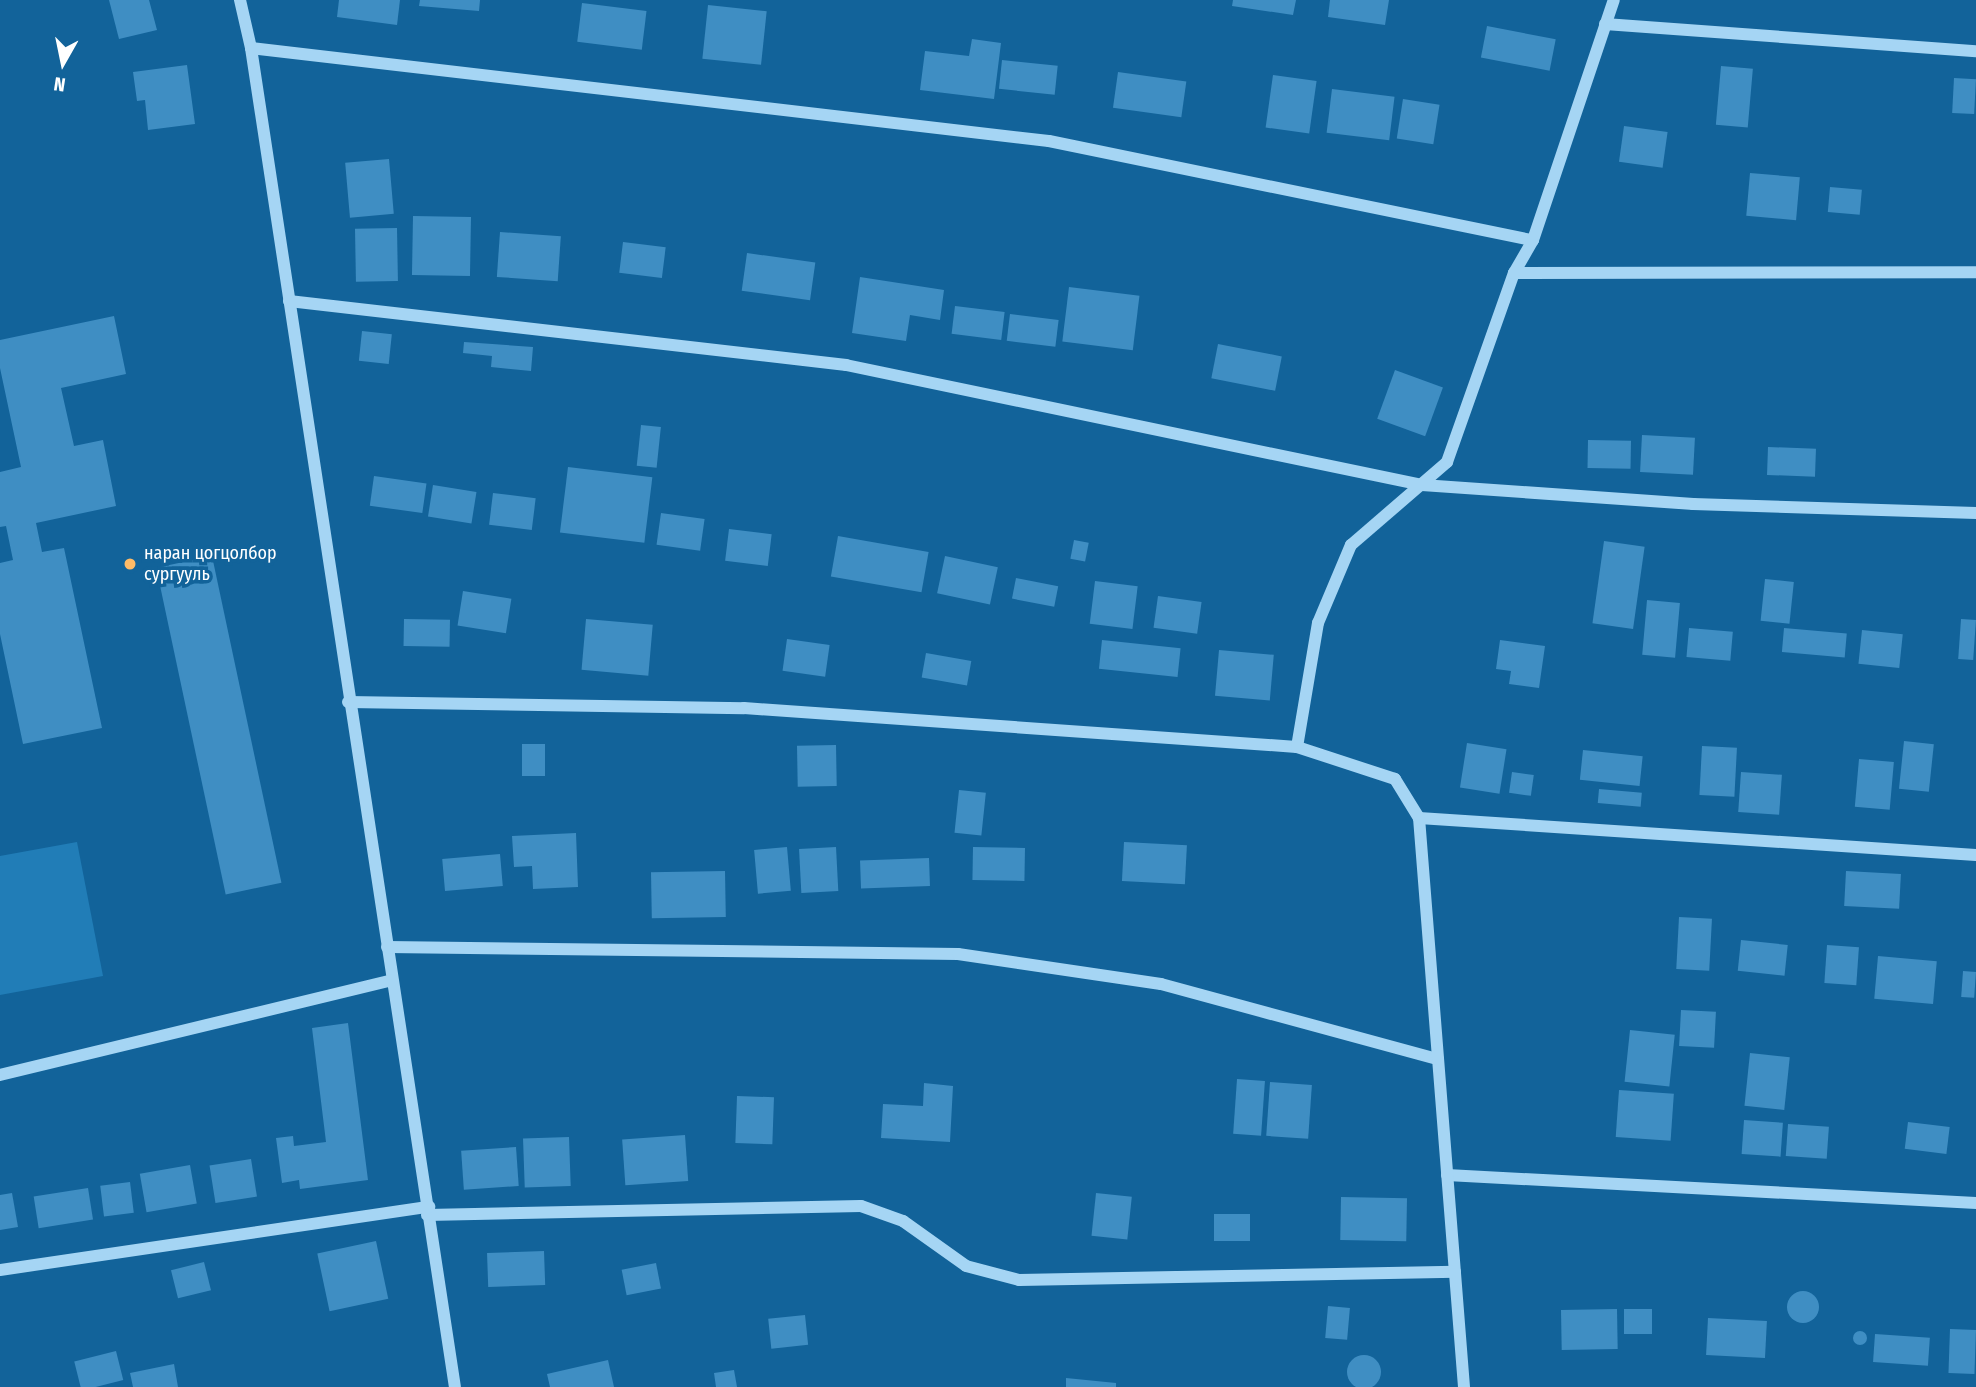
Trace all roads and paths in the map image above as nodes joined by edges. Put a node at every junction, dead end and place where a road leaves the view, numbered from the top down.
1 (240, 0) edge
2 (1614, 0) edge
3 (1605, 24) junction
4 (251, 48) junction
5 (1976, 51) edge
6 (1533, 240) junction
7 (1976, 272) edge
8 (1514, 273) junction
9 (289, 301) junction
10 (1422, 485) junction
11 (1976, 513) edge
12 (348, 702) junction
13 (1297, 747) junction
14 (1419, 818) junction
15 (1976, 855) edge
16 (387, 947) junction
17 (392, 980) junction
18 (1438, 1059) junction
19 (0, 1075) edge
20 (1447, 1175) junction
21 (1976, 1203) edge
22 (428, 1211) junction
23 (0, 1270) edge
24 (1455, 1272) junction
25 (455, 1387) edge
26 (1464, 1387) edge

1 - 4 street
2 - 3 street
3 - 5 street
3 - 6 street
4 - 6 street
4 - 9 street
6 - 8 street
7 - 8 street
8 - 10 street
9 - 10 street
9 - 12 street
10 - 11 street
10 - 13 street
12 - 13 street
12 - 16 street
13 - 14 street
14 - 15 street
14 - 18 street
16 - 17 street
16 - 18 street
17 - 19 street
17 - 22 street
18 - 20 street
20 - 21 street
20 - 24 street
22 - 23 street
22 - 24 street
22 - 25 street
24 - 26 street

